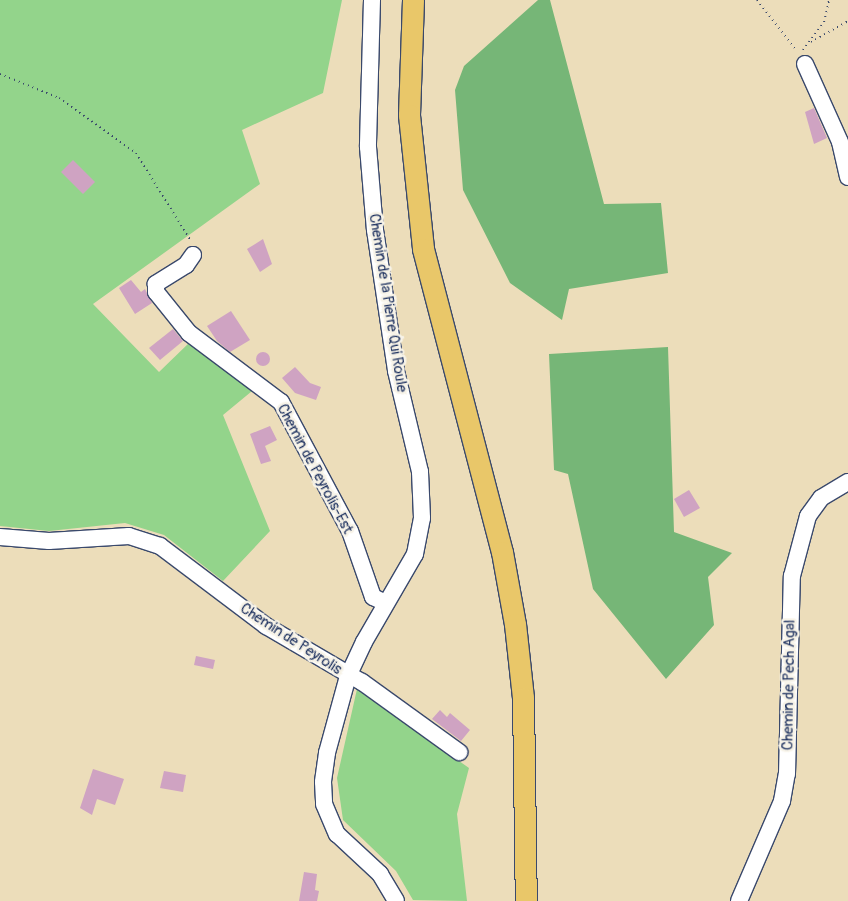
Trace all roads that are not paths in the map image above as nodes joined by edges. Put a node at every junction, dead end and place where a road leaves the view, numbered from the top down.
1 (372, 0) edge
2 (412, 0) edge
3 (802, 59) road end
4 (848, 177) edge
5 (193, 256) road end
6 (848, 482) edge
7 (0, 537) edge
8 (386, 603) junction
9 (348, 676) junction
10 (459, 752) dead end
11 (396, 901) edge
12 (526, 901) edge
13 (739, 901) edge

1 - 8 street, Chemin de la Pierre Qui Roule
2 - 12 main road
3 - 4 street
5 - 8 street, Chemin de Peyrolis-Est
6 - 13 street, Chemin de Pech Agal
7 - 9 street, Chemin de Peyrolis
8 - 9 street, Chemin de la Pierre Qui Roule
9 - 10 street
9 - 11 street, Chemin de Peyrolis

